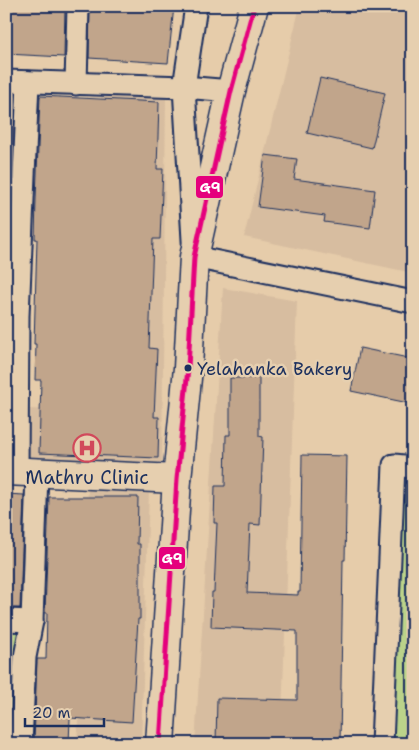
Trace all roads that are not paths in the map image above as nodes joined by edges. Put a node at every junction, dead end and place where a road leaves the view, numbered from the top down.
1 (78, 6) edge
2 (196, 6) edge
3 (254, 6) edge
4 (6, 81) edge
5 (28, 82) junction
6 (76, 84) junction
7 (184, 87) junction
8 (231, 91) junction
9 (194, 257) junction
10 (413, 302) edge
11 (12, 316) edge
12 (413, 468) edge
13 (20, 472) edge
14 (178, 479) junction
15 (6, 620) edge
16 (32, 621) junction
17 (21, 744) edge
18 (160, 744) edge
19 (382, 744) edge

1 - 6 street
2 - 7 street
3 - 8 main road
4 - 5 street
5 - 6 street
5 - 11 street
6 - 7 street
7 - 8 street
7 - 9 street
8 - 9 main road
9 - 10 street
9 - 14 main road
11 - 13 street
12 - 19 street
13 - 14 main road
13 - 16 street
14 - 18 main road
15 - 16 street
16 - 17 street

